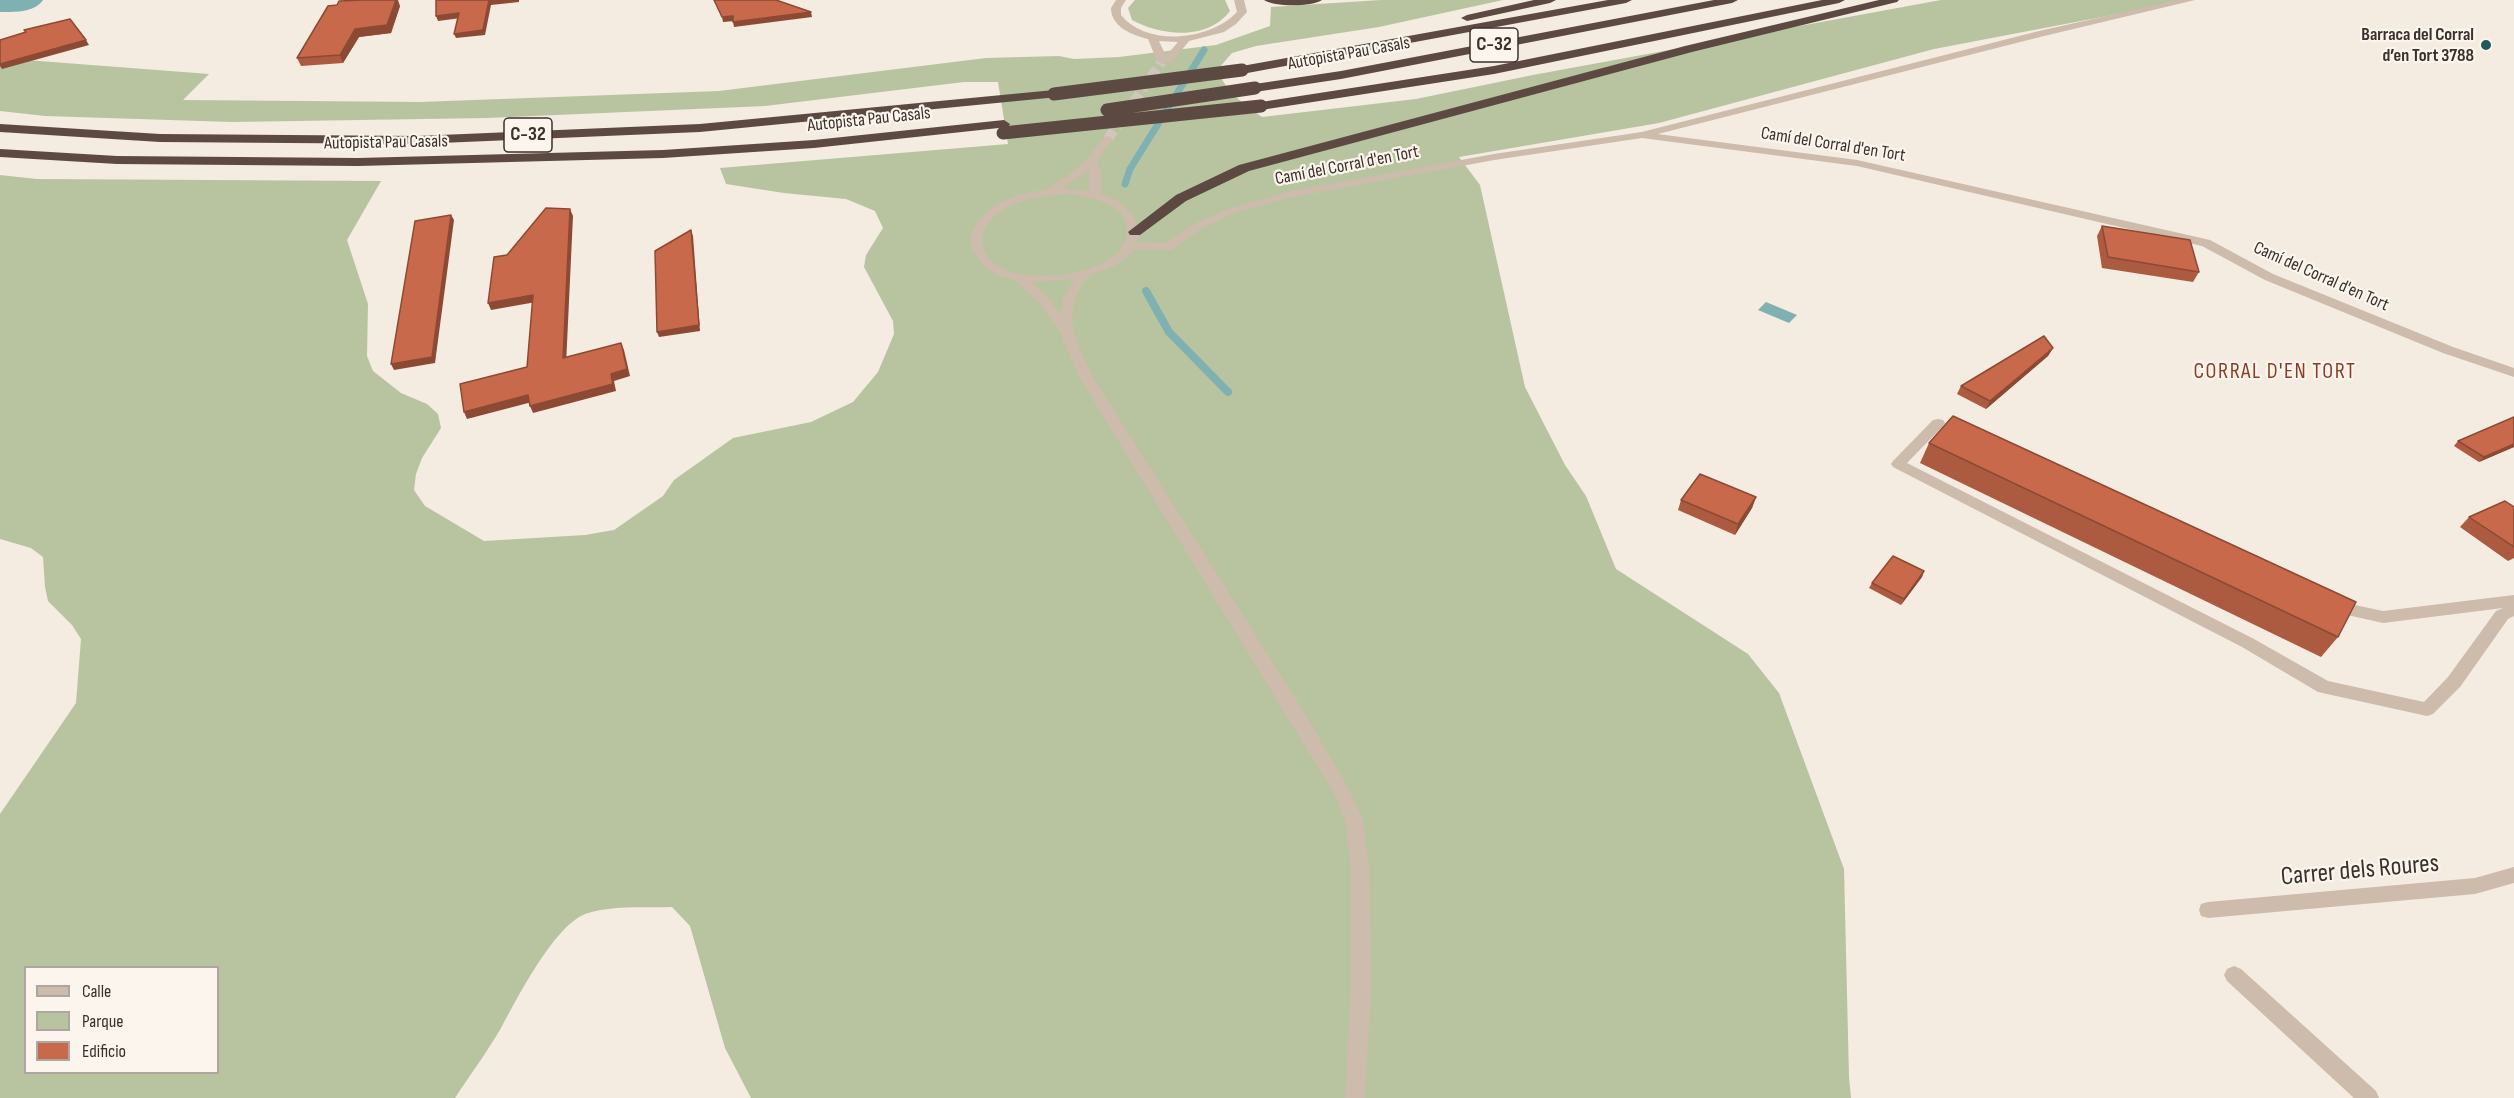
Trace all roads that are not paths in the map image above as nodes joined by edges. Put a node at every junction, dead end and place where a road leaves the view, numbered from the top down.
1 (1121, 0) edge
2 (1239, 0) edge
3 (1270, 0) edge
4 (1316, 0) edge
5 (1550, 0) edge
6 (1626, 0) edge
7 (1732, 0) edge
8 (1839, 0) edge
9 (1893, 0) edge
10 (2190, 0) edge
11 (1151, 35) junction
12 (1186, 38) junction
13 (1241, 66) junction
14 (0, 128) edge
15 (1003, 129) junction
16 (1642, 135) junction
17 (1108, 139) tunnel mouth
18 (0, 153) edge
19 (1091, 165) junction
20 (1046, 192) junction
21 (1095, 195) junction
22 (1135, 232) junction
23 (1131, 246) junction
24 (1084, 275) junction
25 (1019, 277) junction
26 (1065, 330) junction
27 (2514, 373) edge
28 (1938, 423) dead end
29 (2514, 601) edge
30 (2328, 606) edge
31 (2514, 610) edge
32 (2514, 875) edge
33 (2208, 909) dead end
34 (2235, 975) dead end
35 (1355, 1098) edge
36 (2369, 1098) edge

1 - 11 street
2 - 12 street
3 - 4 highway
5 - 13 highway
6 - 13 highway, Autopista Pau Casals / C-32
7 - 15 highway, Autopista Pau Casals / C-32, bridge
8 - 15 highway, bridge
9 - 22 highway
10 - 16 street
11 - 12 street
11 - 12 street
13 - 14 highway, Autopista Pau Casals / C-32, bridge
15 - 18 highway, Autopista Pau Casals / C-32
16 - 23 street, Camí del Corral d'en Tort
16 - 27 street, Camí del Corral d'en Tort
17 - 19 street
19 - 20 street
19 - 21 street
20 - 21 street
20 - 25 street
21 - 22 street
22 - 23 street
23 - 24 street
24 - 25 street
24 - 26 street
25 - 26 street
26 - 35 street
28 - 31 street
29 - 30 street
32 - 33 street, Carrer dels Roures
34 - 36 street

